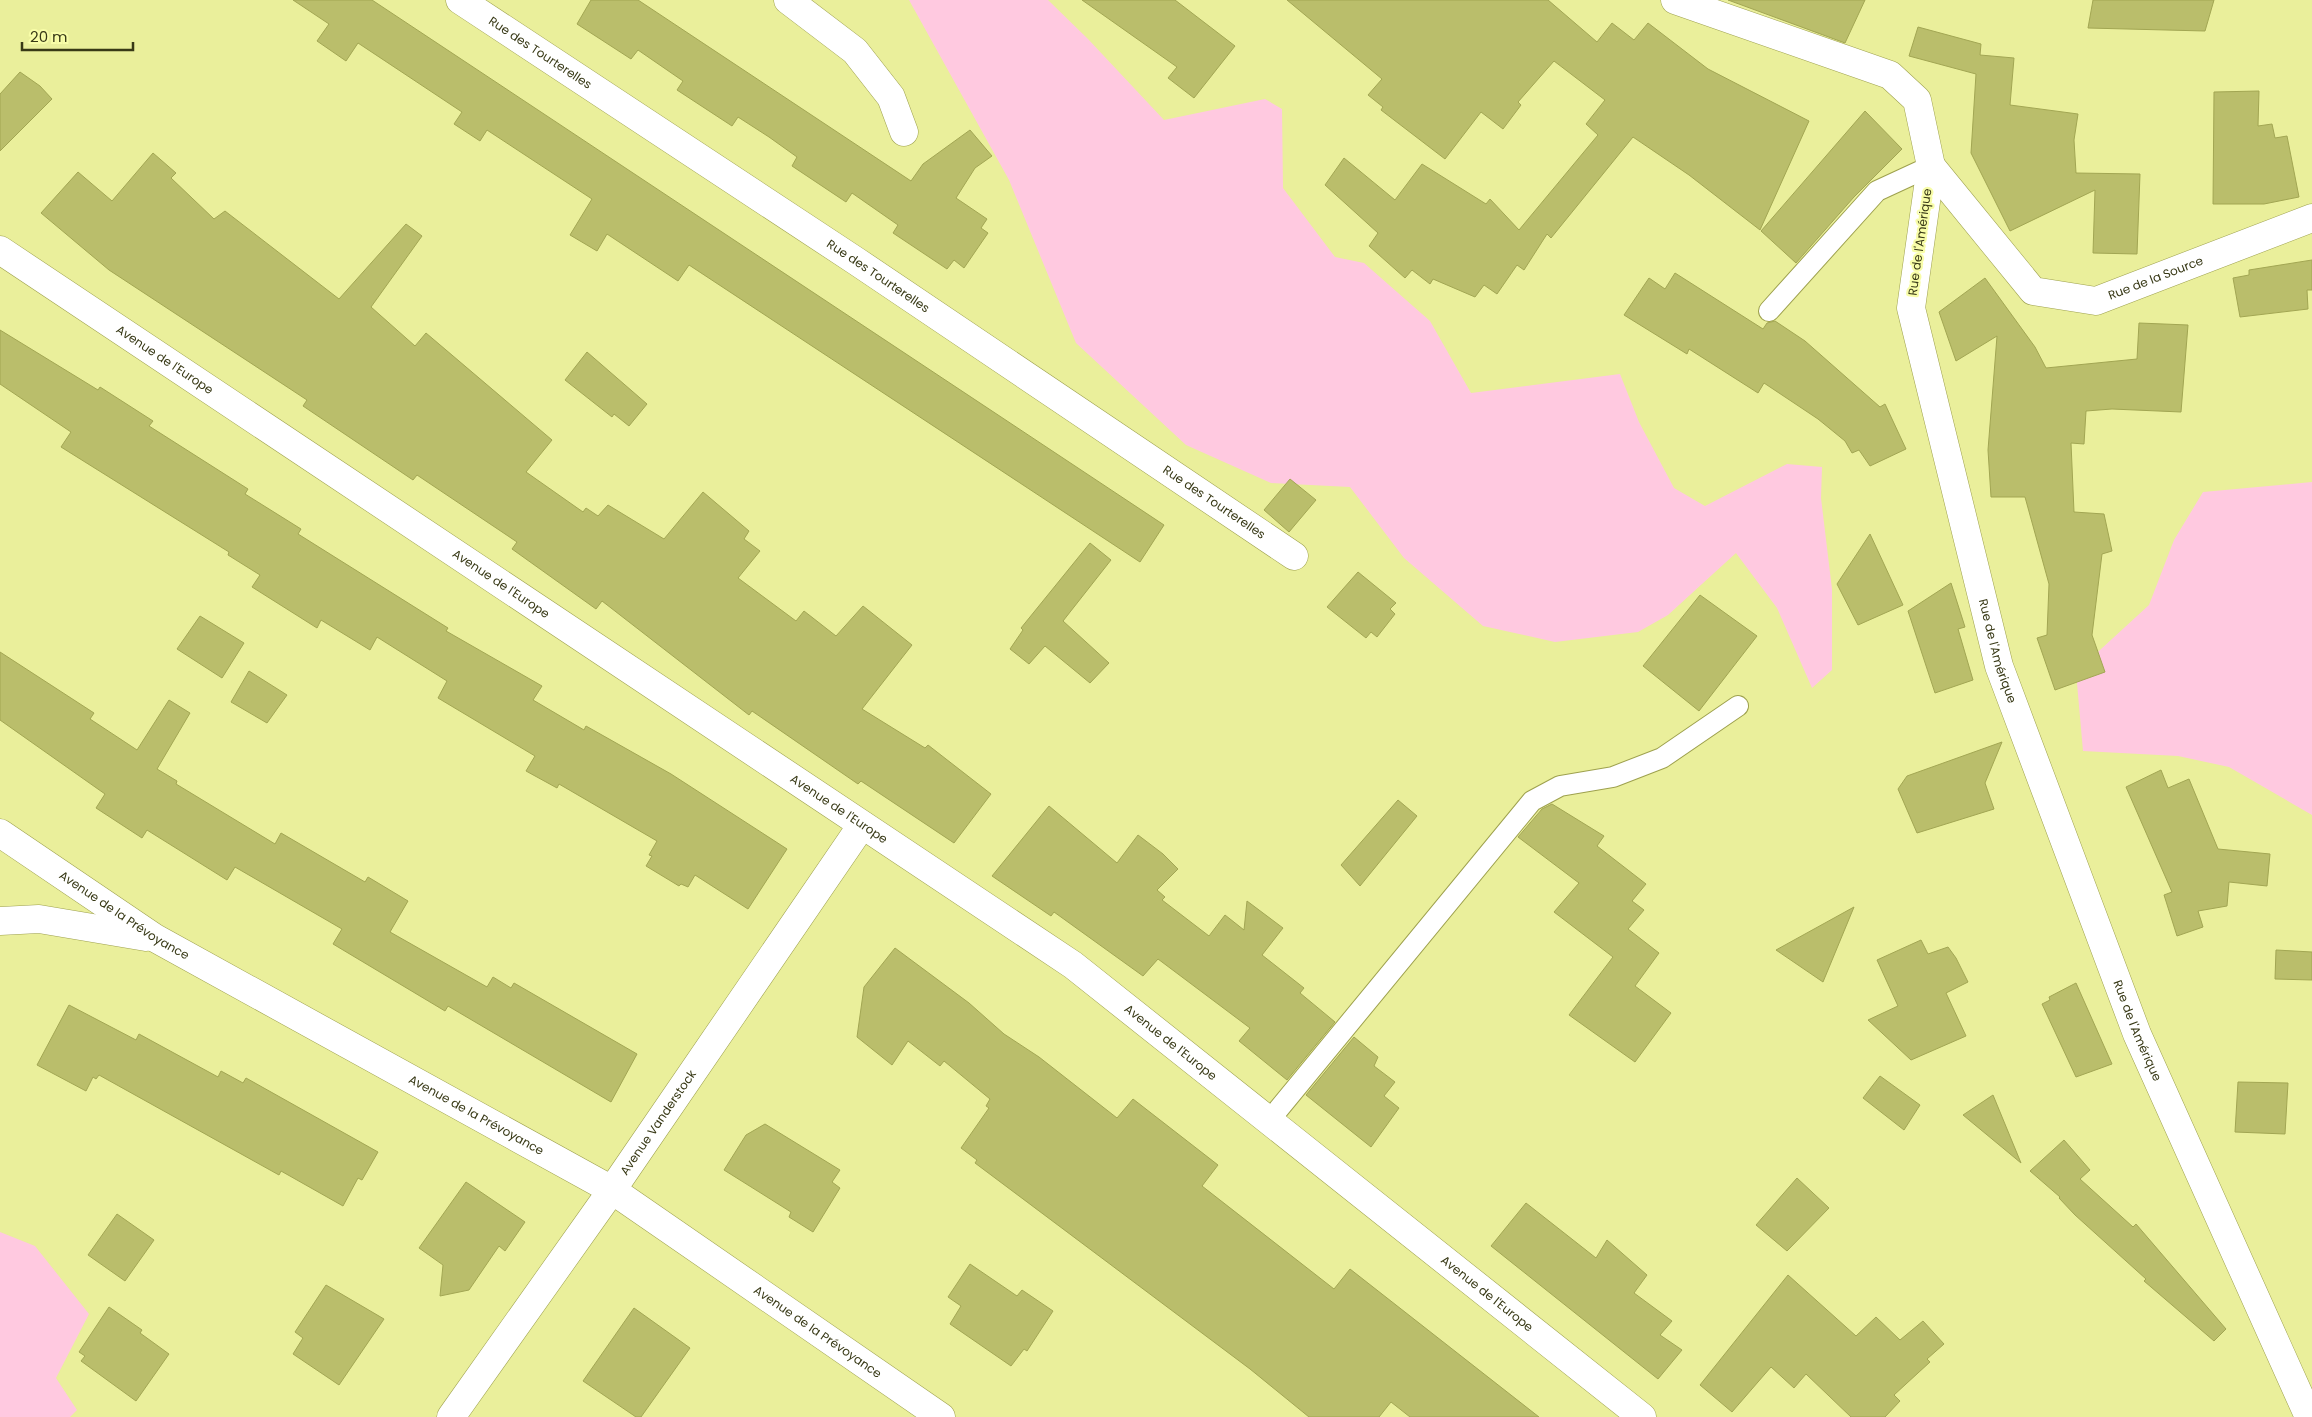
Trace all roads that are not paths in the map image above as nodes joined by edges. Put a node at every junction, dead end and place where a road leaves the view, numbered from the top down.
1 (460, 0) edge
2 (788, 0) edge
3 (1675, 0) edge
4 (904, 132) dead end
5 (1930, 166) junction
6 (2312, 218) edge
7 (0, 250) edge
8 (1769, 311) dead end
9 (1294, 556) dead end
10 (1738, 706) dead end
11 (862, 825) junction
12 (0, 833) edge
13 (0, 921) edge
14 (155, 938) junction
15 (1268, 1122) junction
16 (612, 1190) junction
17 (451, 1417) edge
18 (941, 1417) edge
19 (1642, 1417) edge
20 (2308, 1417) edge

1 - 9 street, Rue des Tourterelles
2 - 4 street
3 - 5 street, Rue de l'Amérique
5 - 6 street, Rue de la Source
5 - 8 lane
5 - 20 street, Rue de l'Amérique
7 - 11 street, Avenue de l'Europe
10 - 15 lane
11 - 15 street, Avenue de l'Europe
11 - 16 street, Avenue Vanderstock
12 - 14 street, Avenue de la Prévoyance
13 - 14 street
14 - 16 street, Avenue de la Prévoyance
15 - 19 street, Avenue de l'Europe
16 - 17 street, Avenue Vanderstock
16 - 18 street, Avenue de la Prévoyance

